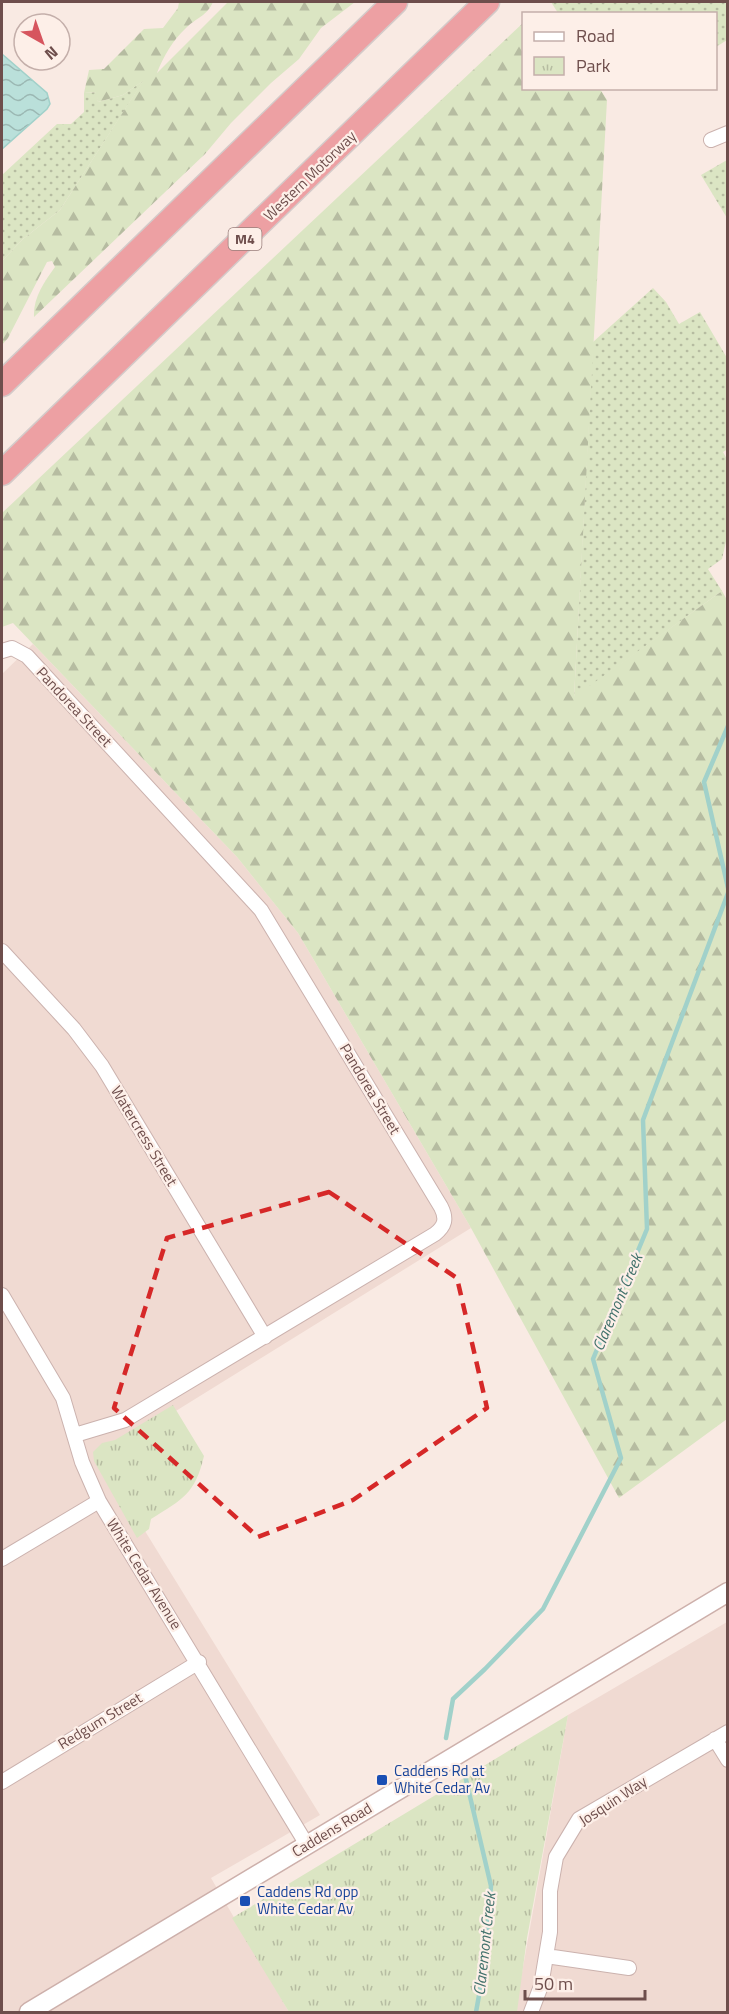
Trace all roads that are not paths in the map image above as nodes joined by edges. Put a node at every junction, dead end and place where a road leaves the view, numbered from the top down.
1 (395, 2) edge
2 (487, 2) edge
3 (728, 134) edge
4 (711, 141) dead end
5 (2, 384) edge
6 (2, 473) edge
7 (2, 651) edge
8 (2, 951) edge
9 (3, 1302) edge
10 (265, 1336) junction
11 (75, 1435) junction
12 (99, 1501) junction
13 (2, 1559) edge
14 (728, 1592) edge
15 (199, 1662) junction
16 (721, 1735) edge
17 (728, 1760) edge
18 (2, 1782) edge
19 (307, 1845) junction
20 (546, 1956) junction
21 (629, 1968) dead end
22 (28, 2013) edge
23 (531, 2013) edge

1 - 5 highway
2 - 6 highway, Western Motorway / M4
3 - 4 street
7 - 10 street, Pandorea Street
8 - 10 street, Watercress Street
9 - 11 street, White Cedar Avenue
10 - 11 street, Pandorea Street
11 - 12 street, White Cedar Avenue
12 - 13 street
12 - 15 street, White Cedar Avenue
14 - 19 street, Caddens Road
15 - 18 street, Redgum Street
15 - 19 street, White Cedar Avenue
16 - 17 street
16 - 20 street, Josquin Way
19 - 22 street, Caddens Road
20 - 21 street
20 - 23 street, Josquin Way

